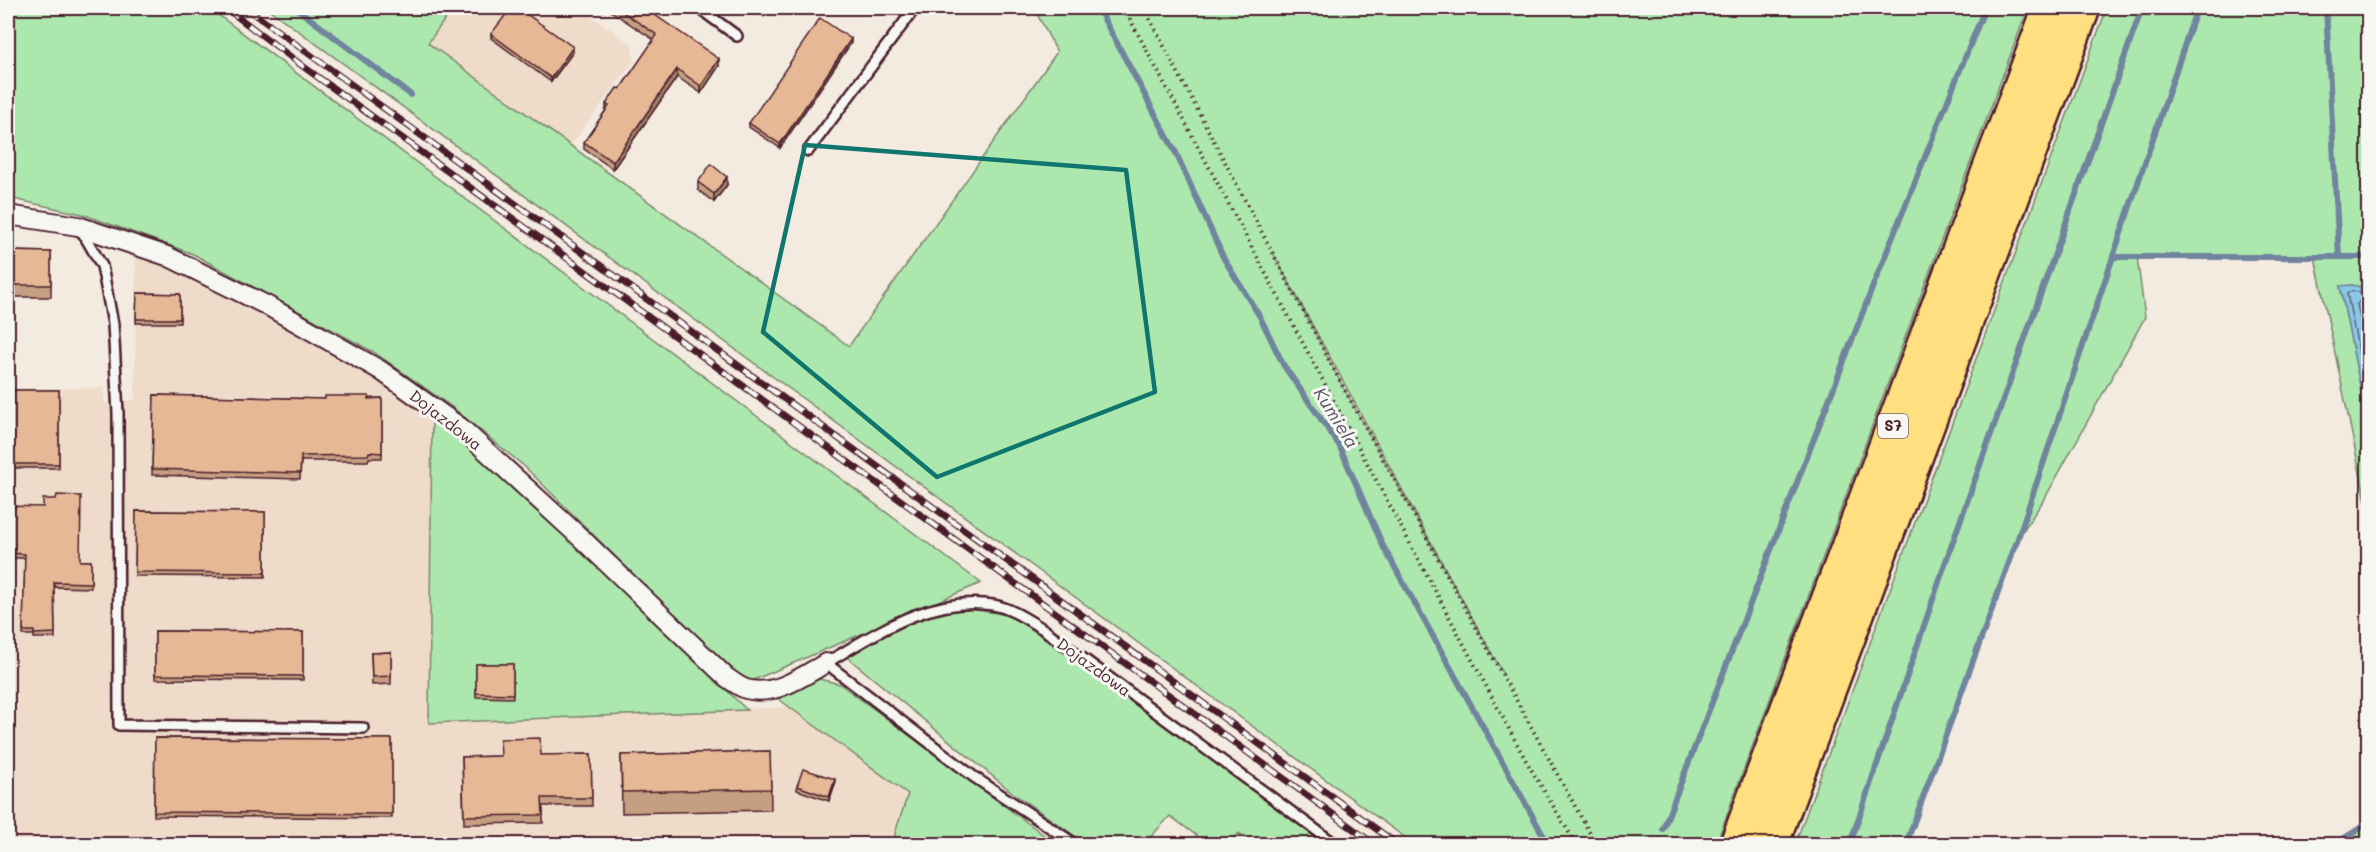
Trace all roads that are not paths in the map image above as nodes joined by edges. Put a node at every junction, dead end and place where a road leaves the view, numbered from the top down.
1 (699, 8) edge
2 (915, 8) edge
3 (2050, 8) edge
4 (2083, 8) edge
5 (737, 36) dead end
6 (808, 151) dead end
7 (8, 215) edge
8 (78, 226) junction
9 (826, 663) junction
10 (363, 728) dead end
11 (1075, 844) edge
12 (1335, 844) edge
13 (1737, 844) edge
14 (1771, 844) edge

1 - 5 lane
2 - 6 lane
3 - 13 highway, S7
4 - 14 highway, S7
7 - 8 street, Dojazdowa
8 - 9 street, Dojazdowa
8 - 10 lane
9 - 11 lane
9 - 12 lane, Dojazdowa

